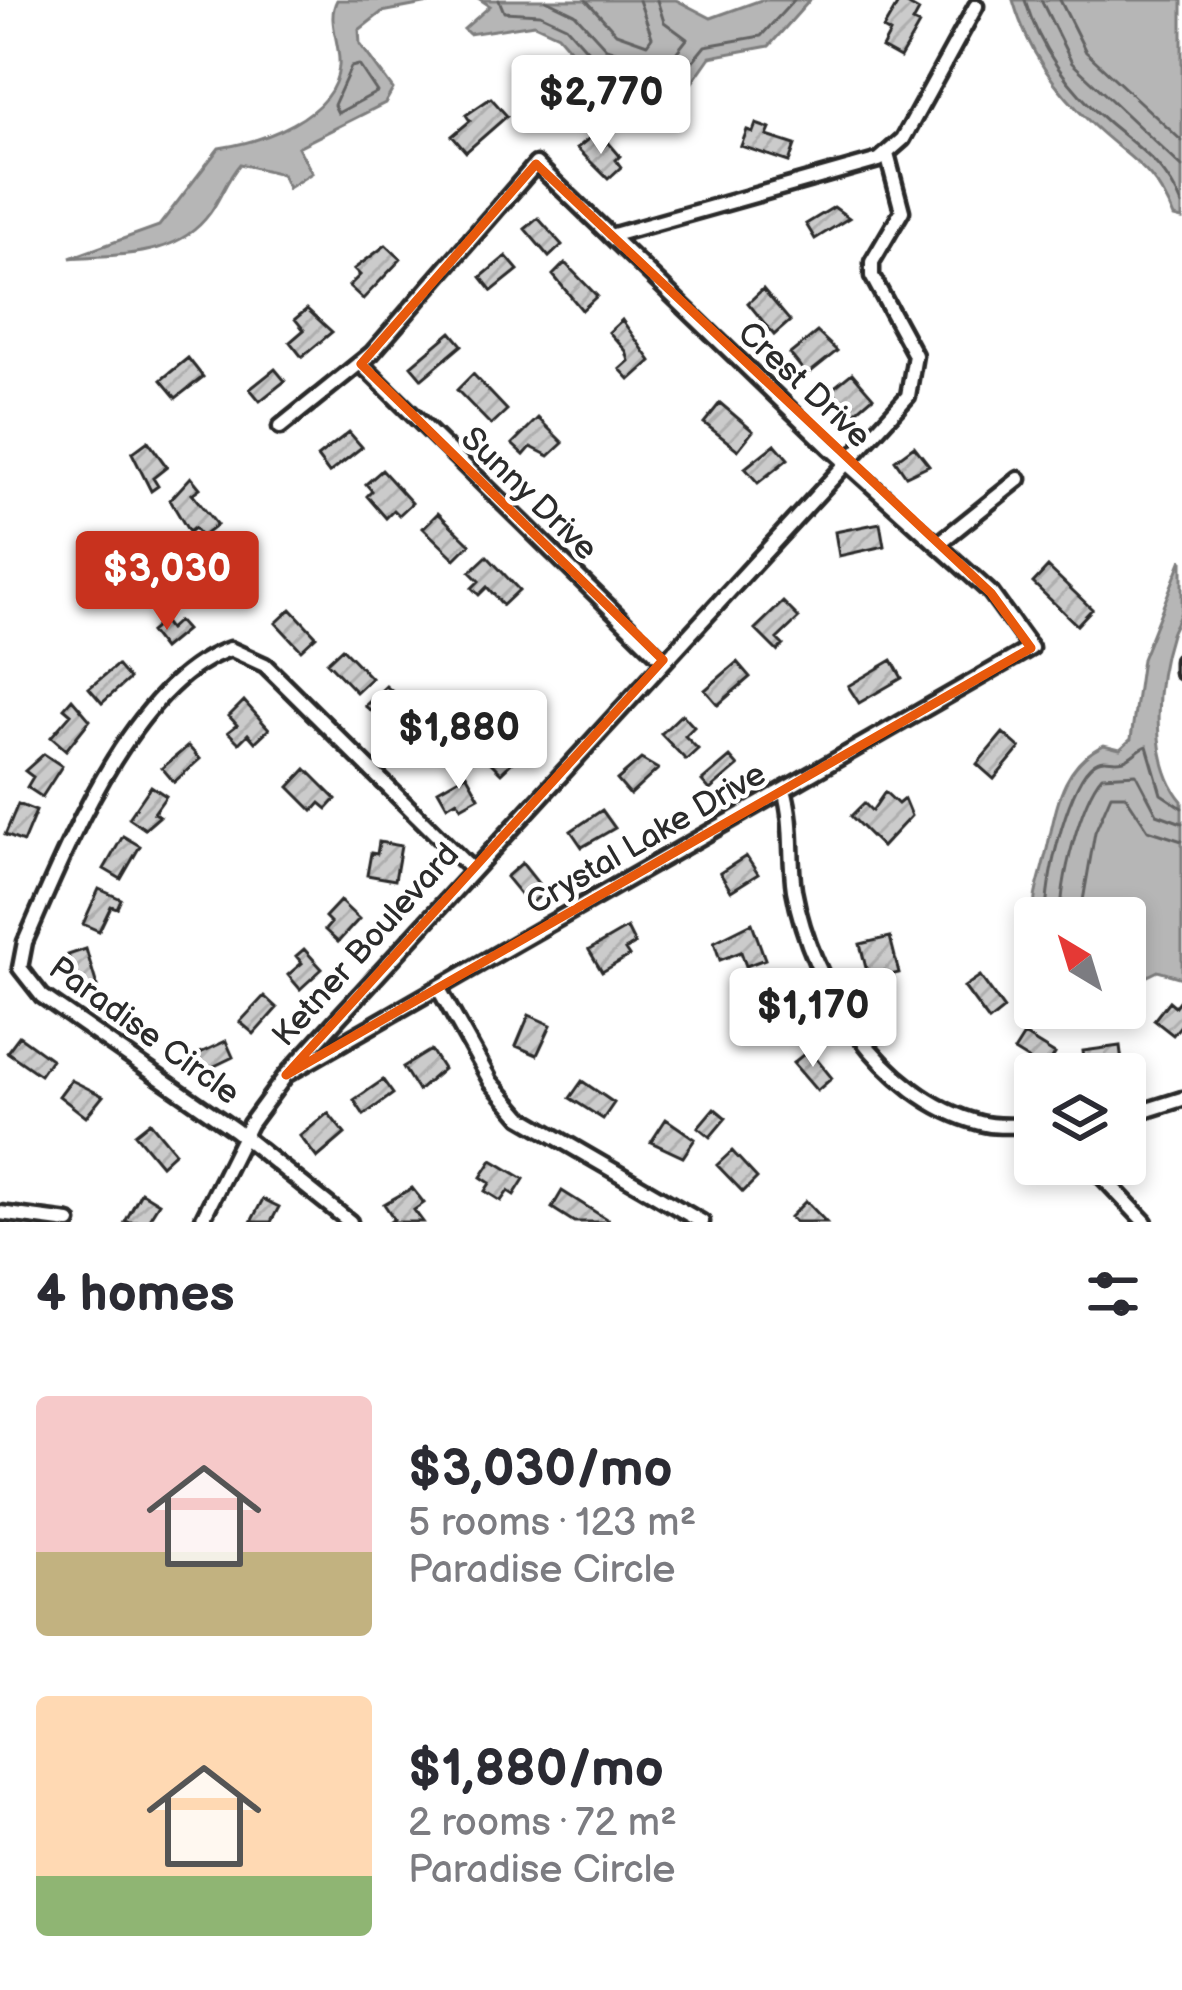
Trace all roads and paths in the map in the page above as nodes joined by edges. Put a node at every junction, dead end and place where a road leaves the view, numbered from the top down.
1 (976, 6) dead end
2 (886, 154) junction
3 (610, 236) junction
4 (361, 364) junction
5 (280, 427) dead end
6 (845, 460) junction
7 (1019, 479) dead end
8 (938, 544) junction
9 (1031, 647) joint
10 (662, 660) junction
11 (1182, 661) edge
12 (1182, 671) edge
13 (784, 790) junction
14 (472, 869) junction
15 (439, 989) junction
16 (286, 1075) junction
17 (1182, 1099) edge
18 (1146, 1110) edge
19 (1014, 1126) edge
20 (244, 1136) junction
21 (1110, 1185) edge
22 (0, 1213) edge
23 (69, 1222) edge
24 (201, 1222) edge
25 (350, 1222) edge
26 (703, 1222) edge
27 (1145, 1222) edge

1 - 2 street
2 - 3 street
2 - 6 street, Ketner Boulevard
3 - 4 street, Crest Drive
3 - 6 street, Crest Drive
4 - 5 street
4 - 10 street, Sunny Drive
6 - 8 street, Crest Drive
6 - 10 street, Ketner Boulevard
7 - 8 street
8 - 9 street, Crest Drive
9 - 13 street, Crystal Lake Drive
10 - 14 street, Ketner Boulevard
11 - 12 street
13 - 15 street, Crystal Lake Drive
13 - 19 street
14 - 16 street, Ketner Boulevard
14 - 20 street, Paradise Circle
15 - 16 street, Crystal Lake Drive
15 - 26 street
16 - 20 street, Ketner Boulevard
17 - 18 street
20 - 24 street, Ketner Boulevard
20 - 25 street
21 - 27 street
22 - 23 street

